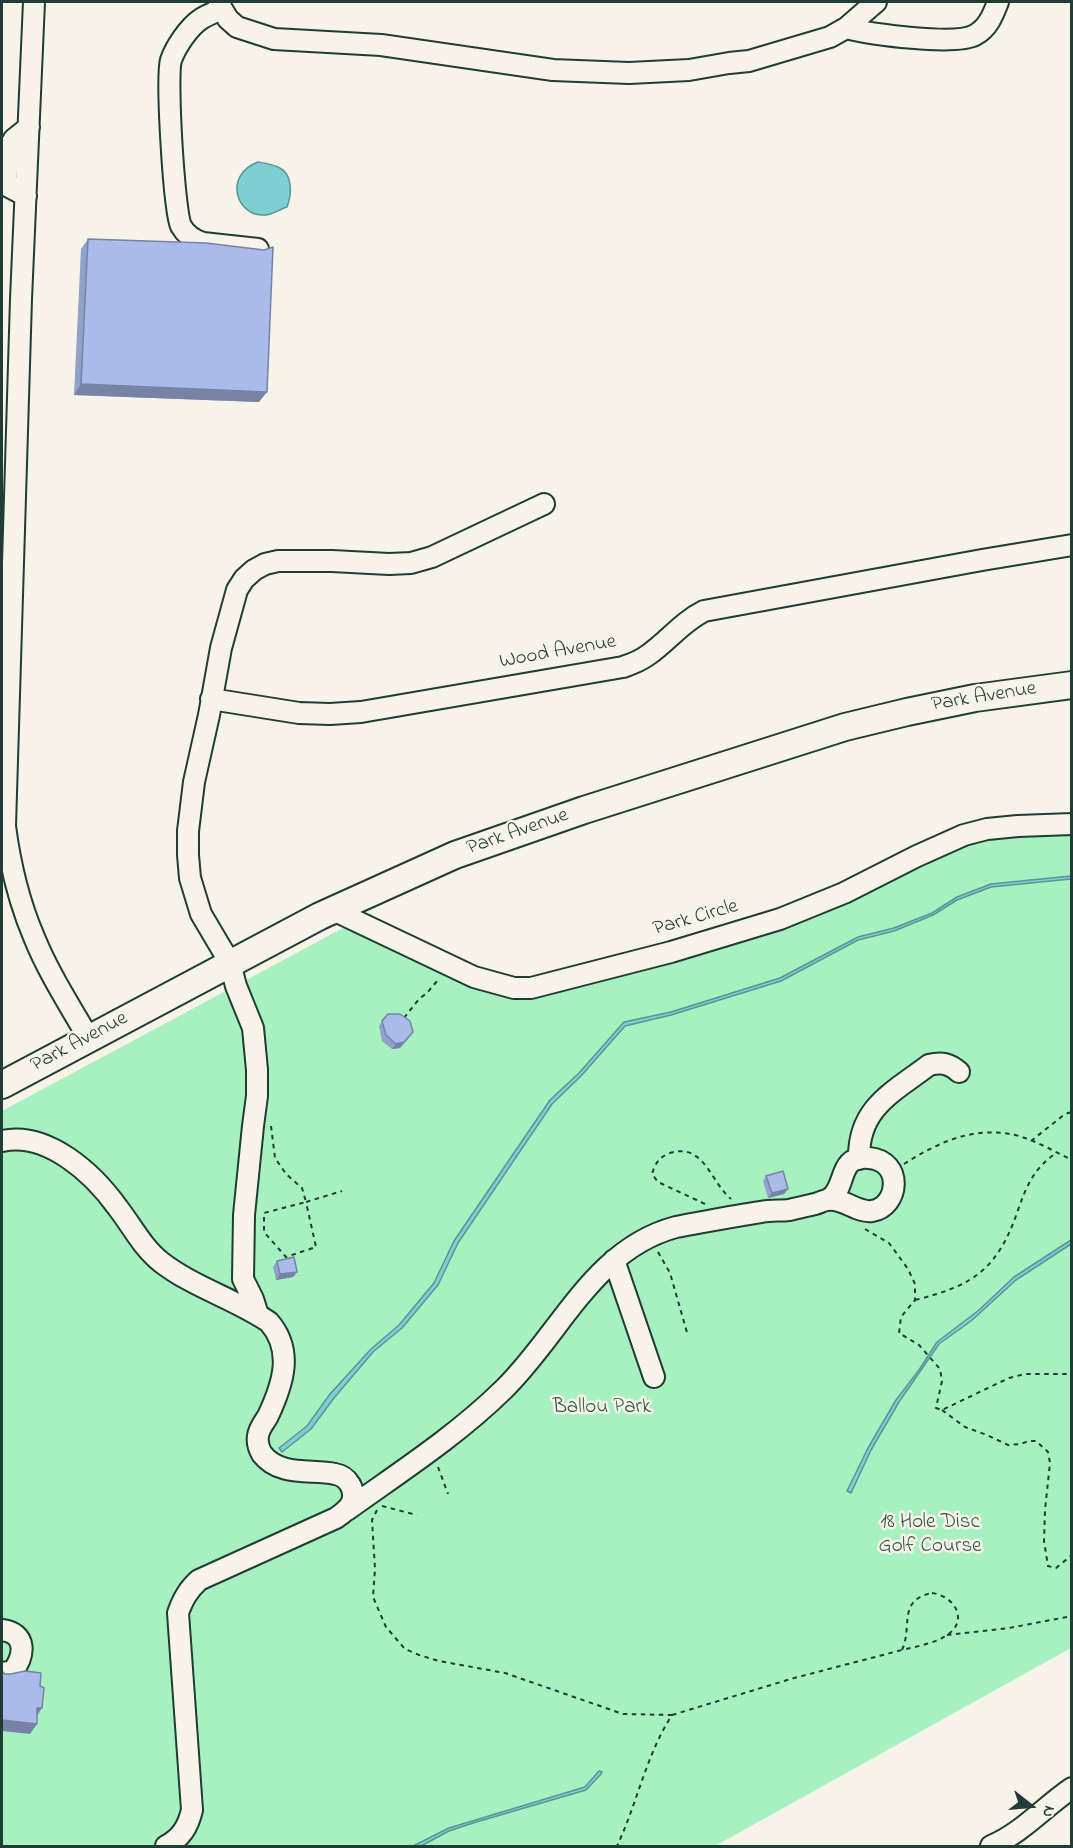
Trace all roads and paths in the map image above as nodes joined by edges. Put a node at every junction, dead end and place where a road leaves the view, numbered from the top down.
1 (34, 2) edge
2 (876, 2) edge
3 (998, 2) edge
4 (221, 5) edge
5 (846, 28) junction
6 (258, 249) edge
7 (544, 504) dead end
8 (1071, 545) edge
9 (1071, 685) edge
10 (211, 699) junction
11 (1071, 825) edge
12 (3, 826) edge
13 (333, 910) junction
14 (230, 963) junction
15 (446, 964) junction
16 (401, 1022) edge
17 (89, 1039) junction
18 (959, 1072) dead end
19 (2, 1085) edge
20 (1071, 1112) edge
21 (270, 1118) dead end
22 (2, 1141) edge
23 (1031, 1141) junction
24 (1056, 1152) junction
25 (859, 1159) junction
26 (1071, 1160) edge
27 (892, 1172) junction
28 (342, 1191) dead end
29 (829, 1199) junction
30 (306, 1202) junction
31 (740, 1216) junction
32 (858, 1225) dead end
33 (651, 1236) junction
34 (614, 1260) junction
35 (915, 1300) junction
36 (258, 1315) junction
37 (688, 1336) dead end
38 (1071, 1374) edge
39 (654, 1377) dead end
40 (942, 1410) junction
41 (430, 1451) junction
42 (448, 1494) dead end
43 (347, 1510) junction
44 (417, 1515) dead end
45 (1071, 1555) edge
46 (1071, 1616) edge
47 (2, 1630) edge
48 (947, 1635) junction
49 (902, 1650) junction
50 (2, 1673) edge
51 (672, 1715) junction
52 (1071, 1788) edge
53 (998, 1845) edge
54 (166, 1846) edge
55 (617, 1846) edge

1 - 12 street
2 - 5 street
3 - 5 street
4 - 5 street
4 - 6 street
7 - 10 street
8 - 10 street, Wood Avenue
9 - 13 main road, Park Avenue
10 - 14 street
11 - 15 street, Park Circle
12 - 17 street
13 - 14 main road, Park Avenue
13 - 15 street, Park Circle
14 - 17 main road, Park Avenue
14 - 36 street
15 - 16 path
17 - 19 main road, Park Avenue
18 - 25 street
20 - 23 path
21 - 30 path
22 - 36 street
23 - 24 path
23 - 27 path
24 - 26 path
24 - 35 path
25 - 27 street
25 - 29 street
27 - 29 street
28 - 30 path
29 - 31 street
30 - 30 path
31 - 31 path
31 - 33 street
32 - 35 path
33 - 34 street
33 - 37 path
34 - 39 street
34 - 41 street
35 - 40 path
36 - 43 street
38 - 40 path
40 - 45 path
41 - 42 path
41 - 43 street
43 - 54 street
44 - 51 path
46 - 48 path
47 - 50 street
48 - 49 path
48 - 49 path
49 - 51 path
51 - 55 path
52 - 53 street

